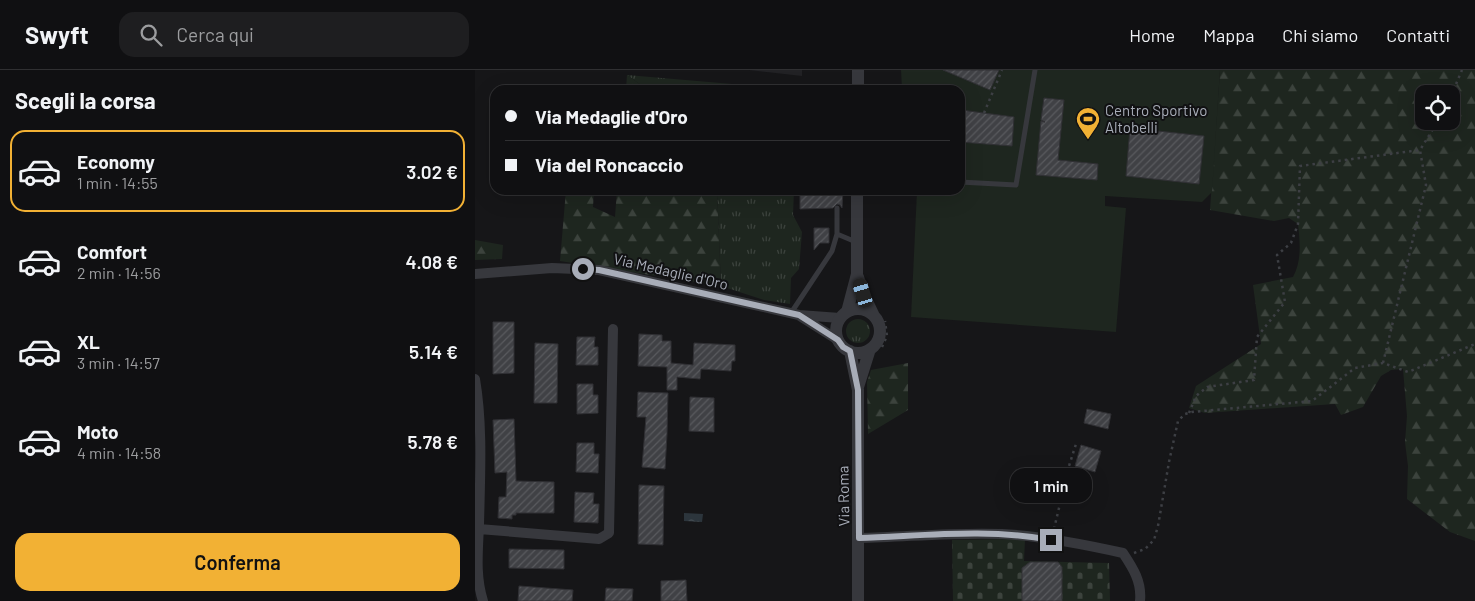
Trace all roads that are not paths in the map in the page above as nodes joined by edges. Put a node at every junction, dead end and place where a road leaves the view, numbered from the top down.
1 (858, 70) edge
2 (1035, 70) edge
3 (858, 85) edge
4 (965, 182) edge
5 (857, 195) edge
6 (837, 208) dead end
7 (837, 234) junction
8 (856, 242) junction
9 (475, 274) edge
10 (857, 274) junction
11 (795, 314) junction
12 (844, 315) junction
13 (874, 316) junction
14 (613, 329) dead end
15 (838, 340) junction
16 (870, 349) junction
17 (850, 351) junction
18 (475, 379) edge
19 (858, 390) junction
20 (479, 530) junction
21 (859, 538) junction
22 (483, 601) edge
23 (858, 601) edge
24 (1140, 601) edge

1 - 3 street
2 - 4 lane
5 - 8 street, Via Roma
6 - 7 lane
7 - 8 lane
7 - 11 lane
8 - 10 street, Via Roma
9 - 11 street, Via Medaglie d'Oro
10 - 12 street, Via Roma
10 - 13 street, Via Roma
11 - 12 street, Via Medaglie d'Oro
11 - 15 street, Via Medaglie d'Oro
12 - 13 street
12 - 15 street, Via Roma
13 - 16 street, Via Roma
14 - 20 street
15 - 17 street
16 - 17 street
16 - 19 street, Via Roma
17 - 19 street, Via Roma
18 - 20 street
19 - 21 street, Via Roma
20 - 22 street
21 - 23 street, Via Roma
21 - 24 street

